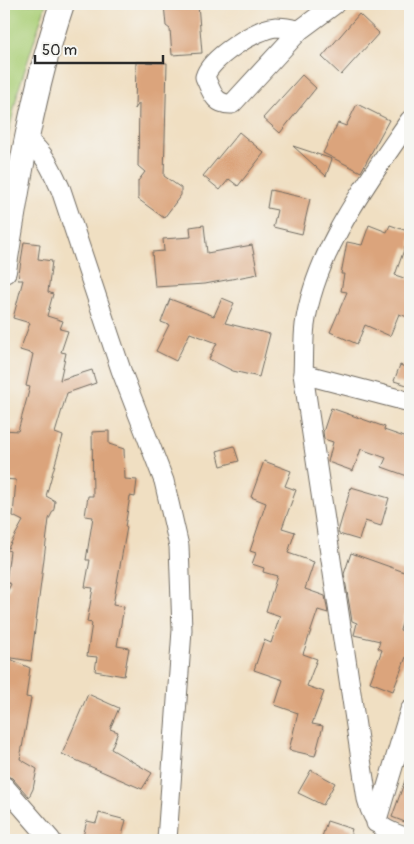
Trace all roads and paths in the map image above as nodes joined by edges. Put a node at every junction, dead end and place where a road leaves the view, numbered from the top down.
1 (62, 4) edge
2 (335, 4) edge
3 (300, 30) junction
4 (410, 120) edge
5 (27, 140) junction
6 (4, 271) edge
7 (303, 374) junction
8 (410, 402) edge
9 (410, 710) edge
10 (4, 786) edge
11 (376, 823) junction
12 (410, 839) edge
13 (51, 840) edge
14 (167, 840) edge

1 - 5 street
2 - 3 street
3 - 3 street
4 - 7 street
5 - 6 street
5 - 14 street
7 - 8 street
7 - 11 street
9 - 11 street
10 - 13 street
11 - 12 street

